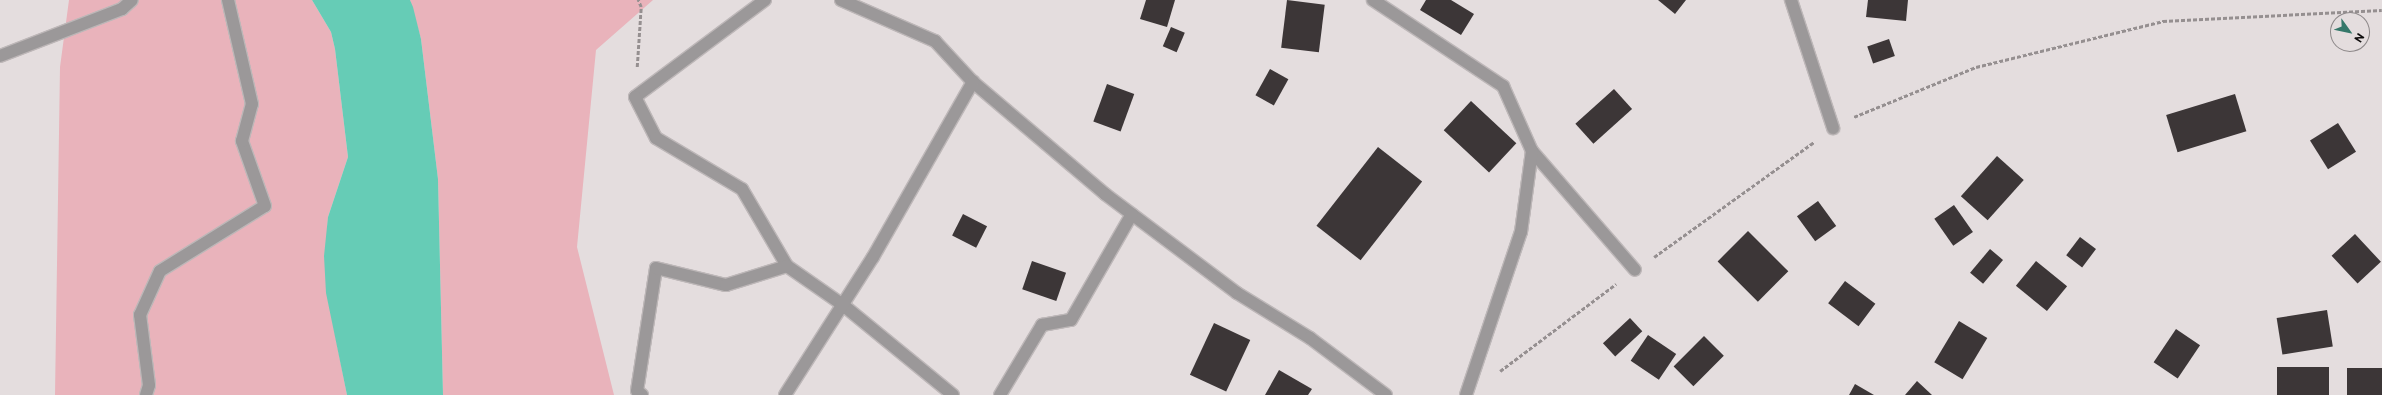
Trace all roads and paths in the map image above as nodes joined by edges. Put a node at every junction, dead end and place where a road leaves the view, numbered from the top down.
1 (132, 0) edge
2 (228, 0) edge
3 (638, 0) edge
4 (765, 0) edge
5 (841, 0) edge
6 (1373, 0) edge
7 (1791, 0) edge
8 (2382, 10) edge
9 (0, 56) edge
10 (973, 82) junction
11 (635, 97) junction
12 (1833, 128) junction
13 (1532, 151) junction
14 (1132, 214) junction
15 (787, 266) junction
16 (1635, 270) junction
17 (843, 305) junction
18 (1494, 376) dead end
19 (146, 395) edge
20 (642, 395) edge
21 (785, 395) edge
22 (953, 395) edge
23 (1000, 395) edge
24 (1386, 395) edge
25 (1466, 395) edge

1 - 9 street
2 - 19 street
3 - 11 path
4 - 11 street
5 - 10 street
6 - 13 street
7 - 12 street
8 - 12 path
10 - 14 street
10 - 17 street
11 - 15 street
12 - 16 path
13 - 16 street
13 - 25 street
14 - 23 street
14 - 24 street
15 - 17 street
15 - 20 street
16 - 18 path
17 - 21 street
17 - 22 street

